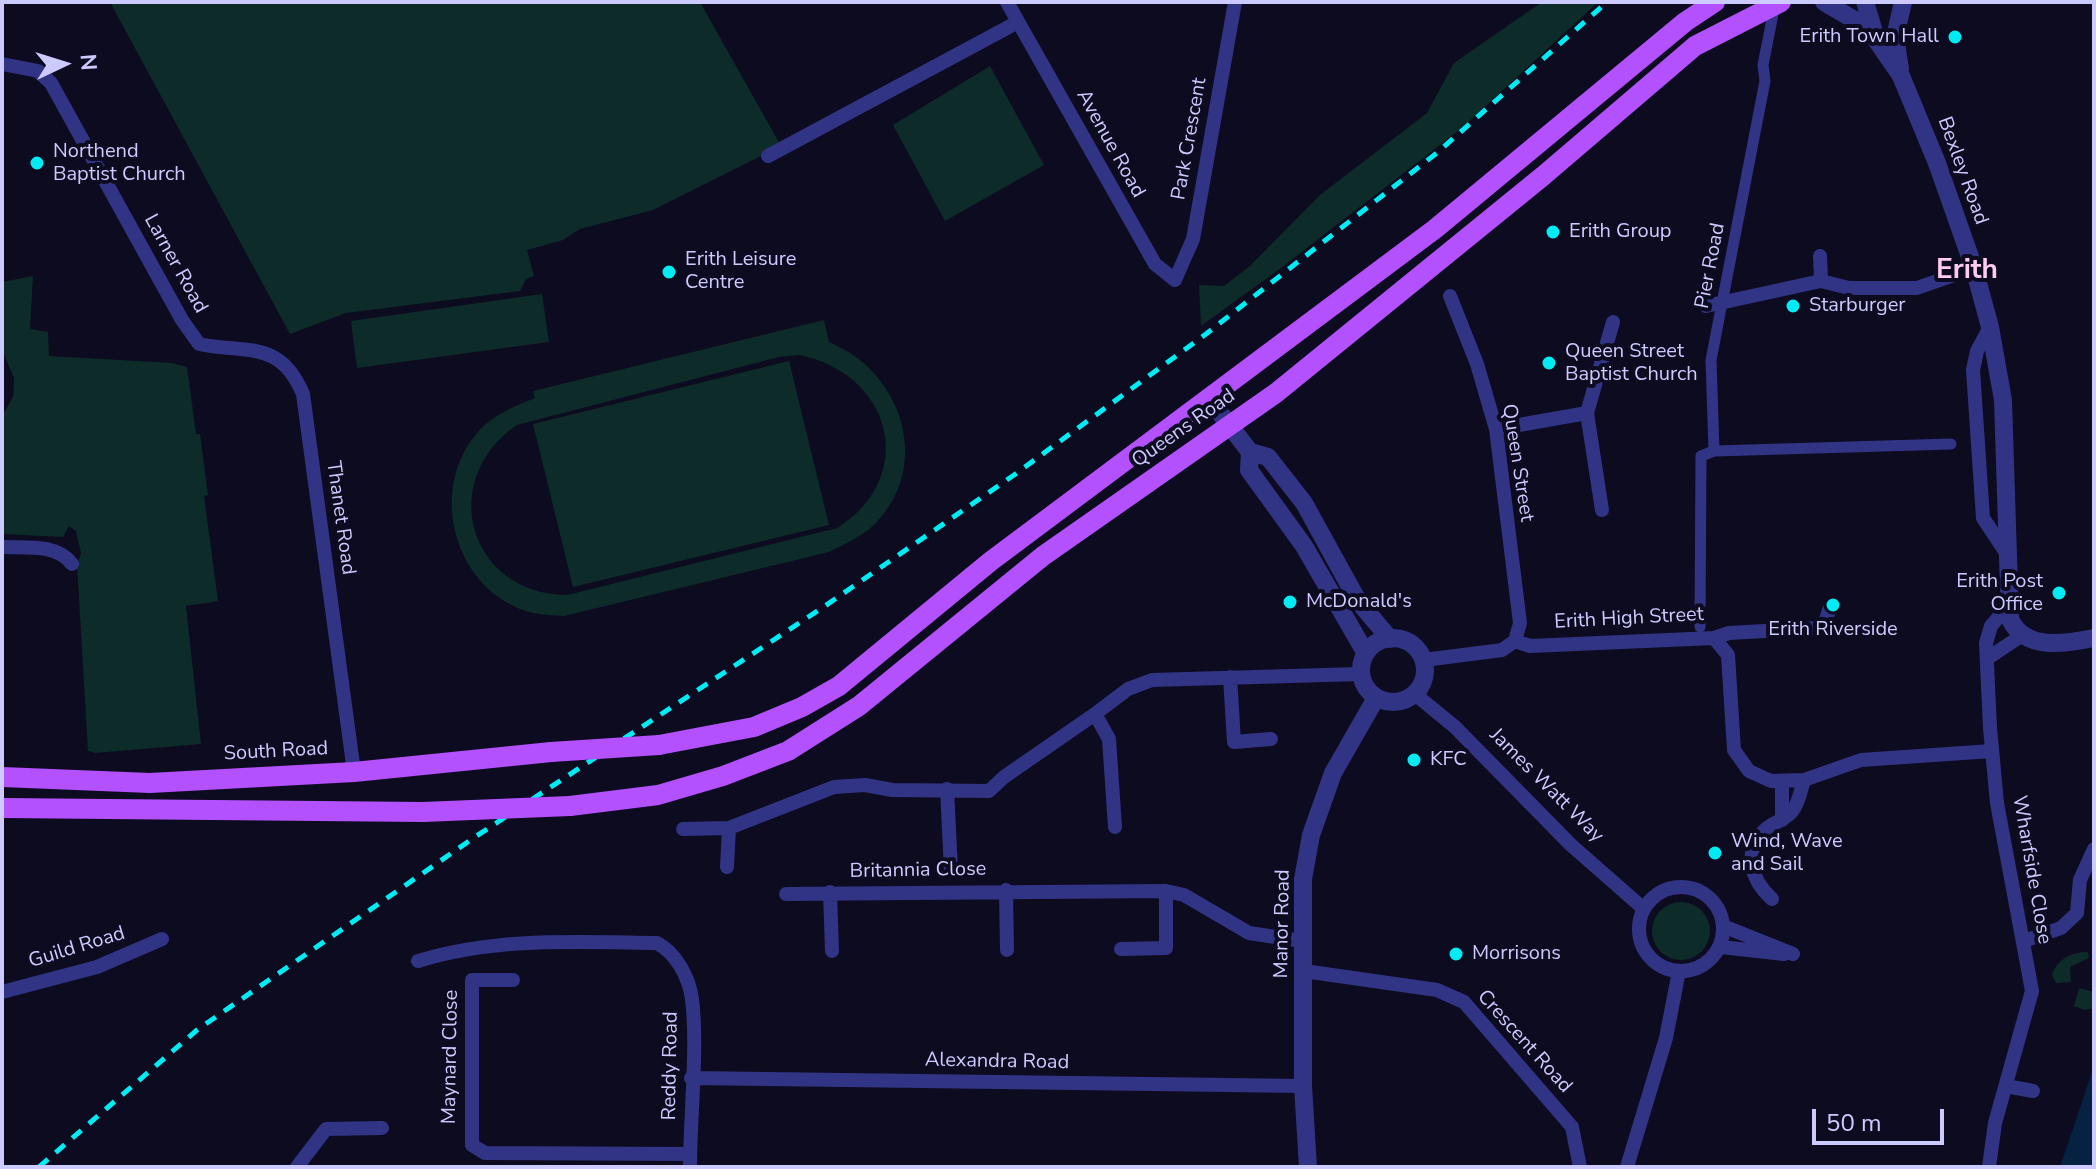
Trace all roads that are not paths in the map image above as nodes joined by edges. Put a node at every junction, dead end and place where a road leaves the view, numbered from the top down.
1 (1007, 2) edge
2 (1235, 2) edge
3 (1715, 2) edge
4 (1824, 2) edge
5 (1865, 2) edge
6 (1903, 2) edge
7 (1778, 3) edge
8 (1018, 22) junction
9 (1876, 38) junction
10 (2, 64) edge
11 (1901, 76) junction
12 (768, 156) dead end
13 (1820, 256) dead end
14 (1974, 268) junction
15 (1175, 280) joint
16 (1821, 281) junction
17 (1450, 296) dead end
18 (1722, 301) junction
19 (1706, 306) dead end
20 (1613, 322) dead end
21 (1990, 327) junction
22 (199, 344) joint
23 (1210, 400) junction
24 (1587, 413) junction
25 (1230, 428) junction
26 (1496, 429) junction
27 (1951, 444) dead end
28 (1714, 451) junction
29 (1250, 452) junction
30 (1602, 510) dead end
31 (2, 547) edge
32 (2010, 558) junction
33 (72, 564) dead end
34 (2008, 606) junction
35 (1829, 610) dead end
36 (1700, 627) dead end
37 (2021, 636) junction
38 (1714, 638) junction
39 (2094, 638) edge
40 (1390, 639) junction
41 (1515, 641) junction
42 (1365, 652) junction
43 (1988, 658) junction
44 (1424, 660) junction
45 (1360, 674) junction
46 (1230, 677) junction
47 (1416, 695) junction
48 (1376, 698) junction
49 (1095, 714) junction
50 (1271, 739) dead end
51 (1992, 751) junction
52 (551, 752) joint
53 (354, 772) junction
54 (2, 777) edge
55 (1804, 780) junction
56 (1782, 781) junction
57 (947, 789) junction
58 (2, 808) edge
59 (1782, 820) junction
60 (1115, 827) dead end
61 (729, 828) junction
62 (683, 829) dead end
63 (2094, 849) edge
64 (727, 867) dead end
65 (951, 871) dead end
66 (1006, 890) junction
67 (1166, 891) junction
68 (830, 892) junction
69 (786, 894) dead end
70 (1772, 899) dead end
71 (1644, 909) junction
72 (1723, 926) junction
73 (162, 939) dead end
74 (1302, 941) junction
75 (2024, 941) junction
76 (1721, 947) junction
77 (1121, 949) dead end
78 (1007, 950) dead end
79 (832, 951) dead end
80 (418, 961) dead end
81 (1304, 971) junction
82 (1679, 971) junction
83 (513, 980) dead end
84 (2, 992) edge
85 (691, 1078) junction
86 (1303, 1086) junction
87 (2006, 1086) junction
88 (2033, 1091) dead end
89 (382, 1128) dead end
90 (690, 1161) edge
91 (297, 1167) edge
92 (1308, 1167) edge
93 (1580, 1167) edge
94 (1627, 1167) edge
95 (1989, 1167) edge

1 - 8 street, Avenue Road
2 - 15 street, Park Crescent
3 - 23 main road, Queens Road
4 - 9 street, Bexley Road
5 - 9 street, Bexley Road
6 - 11 street
7 - 18 street, Pier Road
7 - 25 main road, Queens Road
8 - 12 street
8 - 15 street, Avenue Road
9 - 11 street, Bexley Road
10 - 22 street, Larner Road
11 - 14 street, Bexley Road
13 - 16 street
14 - 16 street
14 - 21 street, Bexley Road
16 - 18 street
17 - 26 street, Queen Street
18 - 19 street
18 - 28 street, Pier Road
20 - 24 street
21 - 32 street, Bexley Road
21 - 32 street
22 - 53 street, Thanet Road
23 - 25 street
23 - 52 main road, Queens Road, bridge
24 - 26 street
24 - 30 street
25 - 29 street
25 - 58 main road, Queens Road, bridge
26 - 41 street, Queen Street
27 - 28 street
28 - 36 street, Pier Road
29 - 40 street
29 - 42 street
31 - 33 street
32 - 34 street, Bexley Road
34 - 37 street
34 - 43 street, Wharfside Close
35 - 38 street, Erith High Street
37 - 39 street
37 - 43 street
38 - 41 street, Erith High Street
38 - 56 street
40 - 42 street
40 - 44 street
41 - 44 street, Erith High Street
42 - 45 street
43 - 51 street, Wharfside Close
44 - 47 street
45 - 46 street
45 - 48 street
46 - 49 street
46 - 50 street
47 - 48 street
47 - 71 street, James Watt Way
48 - 74 street, Manor Road
49 - 57 street
49 - 60 street
51 - 55 street
51 - 75 street, Wharfside Close
52 - 53 main road, South Road
53 - 54 main road, South Road
55 - 56 street
55 - 59 street
56 - 59 street
57 - 61 street
57 - 65 street
59 - 70 street
61 - 62 street
61 - 64 street
63 - 75 street
66 - 67 street, Britannia Close
66 - 68 street, Britannia Close
66 - 78 street, Britannia Close
67 - 74 street, Britannia Close
67 - 77 street
68 - 69 street, Britannia Close
68 - 79 street, Britannia Close
71 - 72 street
71 - 82 street
72 - 76 street
72 - 76 street
73 - 84 street, Guild Road
74 - 81 street, Manor Road
75 - 87 street, Wharfside Close
76 - 82 street
80 - 85 street, Reddy Road
81 - 86 street, Manor Road
81 - 93 street, Crescent Road
82 - 94 street
83 - 90 street, Maynard Close
85 - 86 street, Alexandra Road
85 - 90 street, Reddy Road
86 - 92 street, Manor Road
87 - 88 street
87 - 95 street, Wharfside Close
89 - 91 street

